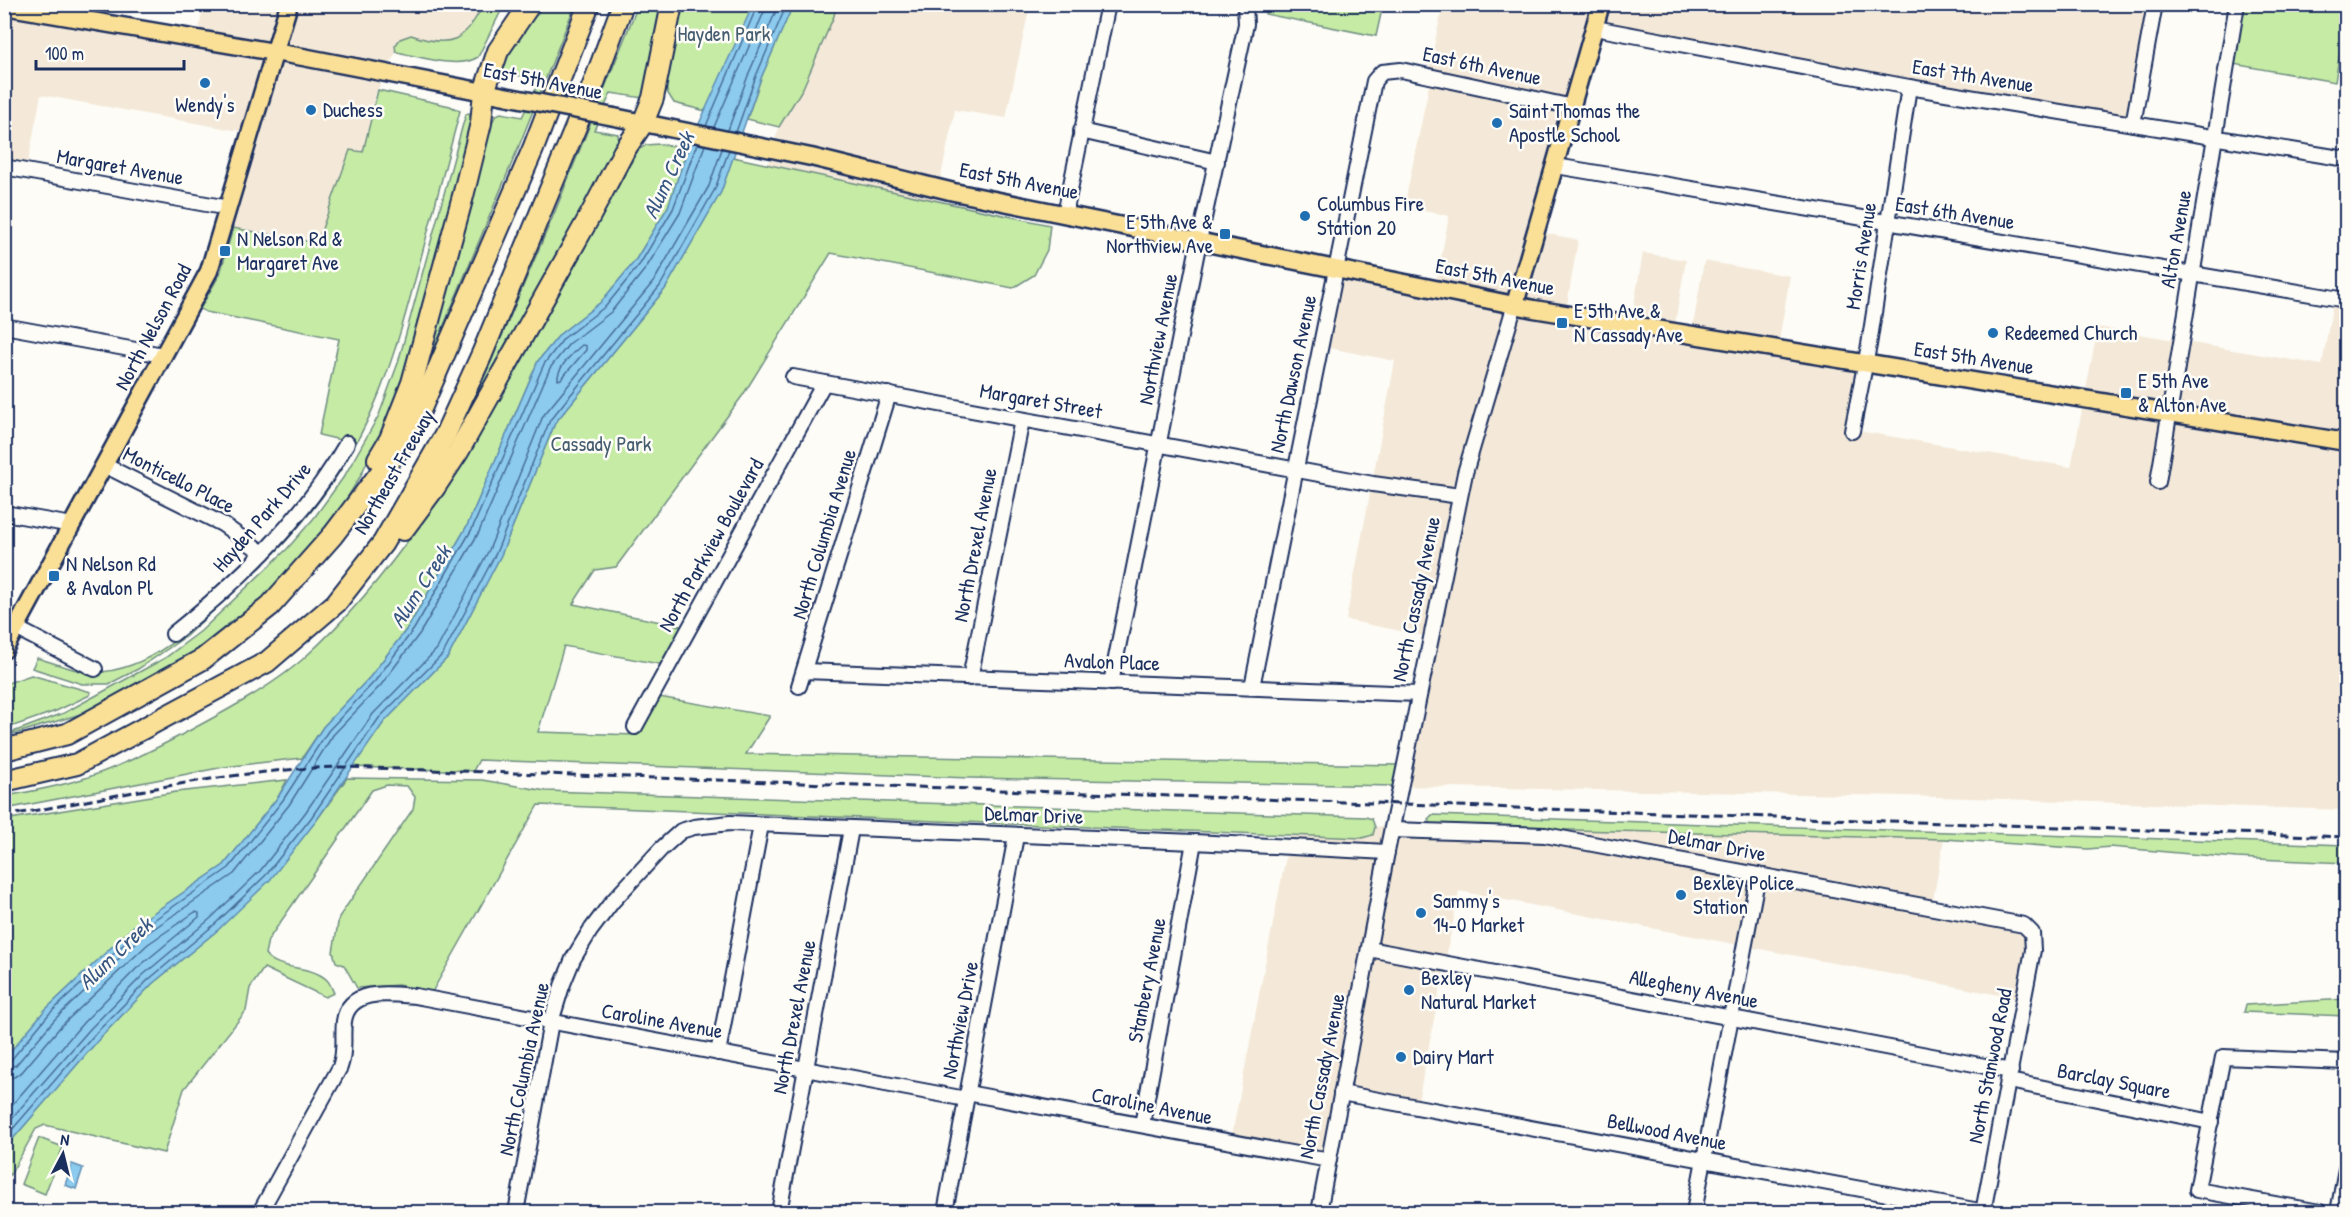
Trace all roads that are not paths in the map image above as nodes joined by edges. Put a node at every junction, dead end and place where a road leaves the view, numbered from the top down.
1 (289, 4) edge
2 (530, 4) edge
3 (589, 4) edge
4 (623, 4) edge
5 (672, 4) edge
6 (1108, 4) edge
7 (1245, 4) edge
8 (1601, 4) edge
9 (2155, 4) edge
10 (2237, 4) edge
11 (4, 6) edge
12 (1594, 28) junction
13 (275, 52) junction
14 (1383, 72) joint
15 (1909, 87) junction
16 (484, 92) junction
17 (1573, 107) junction
18 (643, 123) junction
19 (2133, 124) junction
20 (1081, 131) junction
21 (2216, 137) junction
22 (2346, 159) edge
23 (1217, 162) junction
24 (1556, 166) junction
25 (4, 167) edge
26 (228, 208) junction
27 (1065, 213) junction
28 (1887, 224) junction
29 (1199, 240) junction
30 (1336, 269) junction
31 (2192, 274) junction
32 (2346, 300) edge
33 (1515, 304) junction
34 (4, 326) edge
35 (163, 355) junction
36 (1865, 363) junction
37 (793, 377) dead end
38 (824, 383) junction
39 (889, 394) junction
40 (2169, 413) junction
41 (1022, 420) junction
42 (1852, 431) dead end
43 (2346, 442) edge
44 (347, 443) dead end
45 (1158, 444) junction
46 (104, 465) junction
47 (1295, 469) junction
48 (2158, 482) dead end
49 (1460, 496) junction
50 (4, 513) edge
51 (347, 514) junction
52 (72, 525) junction
53 (263, 553) junction
54 (344, 593) junction
55 (16, 628) junction
56 (173, 634) dead end
57 (4, 650) edge
58 (95, 669) dead end
59 (804, 671) junction
60 (970, 678) junction
61 (1111, 683) junction
62 (800, 686) dead end
63 (1252, 687) junction
64 (1419, 694) junction
65 (635, 727) dead end
66 (4, 750) edge
67 (4, 781) edge
68 (761, 825) junction
69 (851, 829) junction
70 (1392, 830) junction
71 (681, 831) joint
72 (1016, 836) junction
73 (1194, 842) junction
74 (1387, 852) junction
75 (1758, 874) junction
76 (2029, 928) joint
77 (1369, 949) junction
78 (1731, 1018) junction
79 (551, 1022) junction
80 (718, 1053) junction
81 (2346, 1062) edge
82 (806, 1069) junction
83 (2010, 1076) junction
84 (1341, 1093) junction
85 (967, 1096) junction
86 (2211, 1122) junction
87 (1142, 1125) junction
88 (1329, 1160) junction
89 (1704, 1160) junction
90 (2346, 1169) edge
91 (260, 1212) edge
92 (516, 1212) edge
93 (779, 1212) edge
94 (945, 1212) edge
95 (1319, 1212) edge
96 (1694, 1212) edge
97 (1984, 1212) edge
98 (2320, 1212) edge
99 (2338, 1212) edge

1 - 13 main road, North Nelson Road
2 - 16 highway
3 - 51 highway, Northeast Freeway
4 - 54 highway, Northeast Freeway
5 - 18 highway
6 - 20 street
7 - 23 street, Northview Avenue
8 - 12 main road, North Cassady Avenue
9 - 19 street
10 - 21 street, Alton Avenue
11 - 13 main road, East 5th Avenue
12 - 15 street, East 7th Avenue
12 - 17 main road, North Cassady Avenue
13 - 16 main road, East 5th Avenue
13 - 26 main road, North Nelson Road
14 - 17 street, East 6th Avenue
14 - 30 street, North Dawson Avenue
15 - 19 street, East 7th Avenue
15 - 28 street, Morris Avenue
16 - 18 main road, East 5th Avenue, bridge
16 - 51 highway
17 - 24 main road, North Cassady Avenue
18 - 27 main road, East 5th Avenue
18 - 54 highway
19 - 21 street, East 7th Avenue
20 - 23 street
20 - 27 street
21 - 22 street, East 7th Avenue
21 - 31 street, Alton Avenue
23 - 29 street, Northview Avenue
24 - 28 street, East 6th Avenue
24 - 33 main road, North Cassady Avenue
25 - 26 street, Margaret Avenue
26 - 35 main road, North Nelson Road
27 - 29 main road, East 5th Avenue
28 - 31 street, East 6th Avenue
28 - 36 street, Morris Avenue
29 - 30 main road, East 5th Avenue
29 - 45 street, Northview Avenue
30 - 33 main road, East 5th Avenue
30 - 47 street, North Dawson Avenue
31 - 32 street, East 6th Avenue
31 - 40 street, Alton Avenue
33 - 36 main road, East 5th Avenue
33 - 49 street, North Cassady Avenue
34 - 35 street
35 - 46 main road, North Nelson Road
36 - 40 main road, East 5th Avenue
36 - 42 street, Morris Avenue
37 - 38 street, Margaret Street
38 - 39 street, Margaret Street
38 - 65 street, North Parkview Boulevard
39 - 41 street, Margaret Street
39 - 59 street, North Columbia Avenue
40 - 43 main road, East 5th Avenue
40 - 48 street, Alton Avenue
41 - 45 street, Margaret Street
41 - 60 street, North Drexel Avenue
44 - 53 street, Hayden Park Drive
45 - 47 street, Margaret Street
45 - 61 street, Northview Avenue
46 - 52 main road, North Nelson Road
46 - 53 street, Monticello Place
47 - 49 street, Margaret Street
47 - 63 street, North Dawson Avenue
49 - 64 street, North Cassady Avenue
50 - 52 street
51 - 66 highway, Northeast Freeway
52 - 55 main road, North Nelson Road
53 - 56 street, Hayden Park Drive
54 - 67 highway, Northeast Freeway
55 - 57 main road, North Nelson Road
55 - 58 street
59 - 60 street, Avalon Place
59 - 62 street, North Columbia Avenue
60 - 61 street, Avalon Place
61 - 63 street, Avalon Place
63 - 64 street, Avalon Place
64 - 70 street, North Cassady Avenue
68 - 69 street, Delmar Drive
68 - 71 street, Delmar Drive
68 - 80 street
69 - 72 street, Delmar Drive
69 - 82 street, North Drexel Avenue
70 - 74 street, North Cassady Avenue
70 - 75 street, Delmar Drive
71 - 79 street, North Columbia Avenue
72 - 73 street, Delmar Drive
72 - 85 street, Northview Drive
73 - 74 street, Delmar Drive
73 - 87 street, Stanbery Avenue
74 - 77 street, North Cassady Avenue
75 - 76 street, Delmar Drive
75 - 78 street
76 - 83 street, North Stanwood Road
77 - 78 street, Allegheny Avenue
77 - 84 street, North Cassady Avenue
78 - 83 street, Allegheny Avenue
78 - 89 street
79 - 80 street, Caroline Avenue
79 - 91 street, Caroline Avenue
79 - 92 street, North Columbia Avenue
80 - 82 street, Caroline Avenue
81 - 86 street
82 - 85 street, Caroline Avenue
82 - 93 street, North Drexel Avenue
83 - 86 street, Barclay Square
83 - 97 street, North Stanwood Road
84 - 88 street, North Cassady Avenue
84 - 89 street, Bellwood Avenue
85 - 87 street, Caroline Avenue
85 - 94 street, Northview Drive
86 - 98 street
87 - 88 street, Caroline Avenue
88 - 95 street, North Cassady Avenue
89 - 96 street
89 - 97 street, Bellwood Avenue
90 - 99 street

